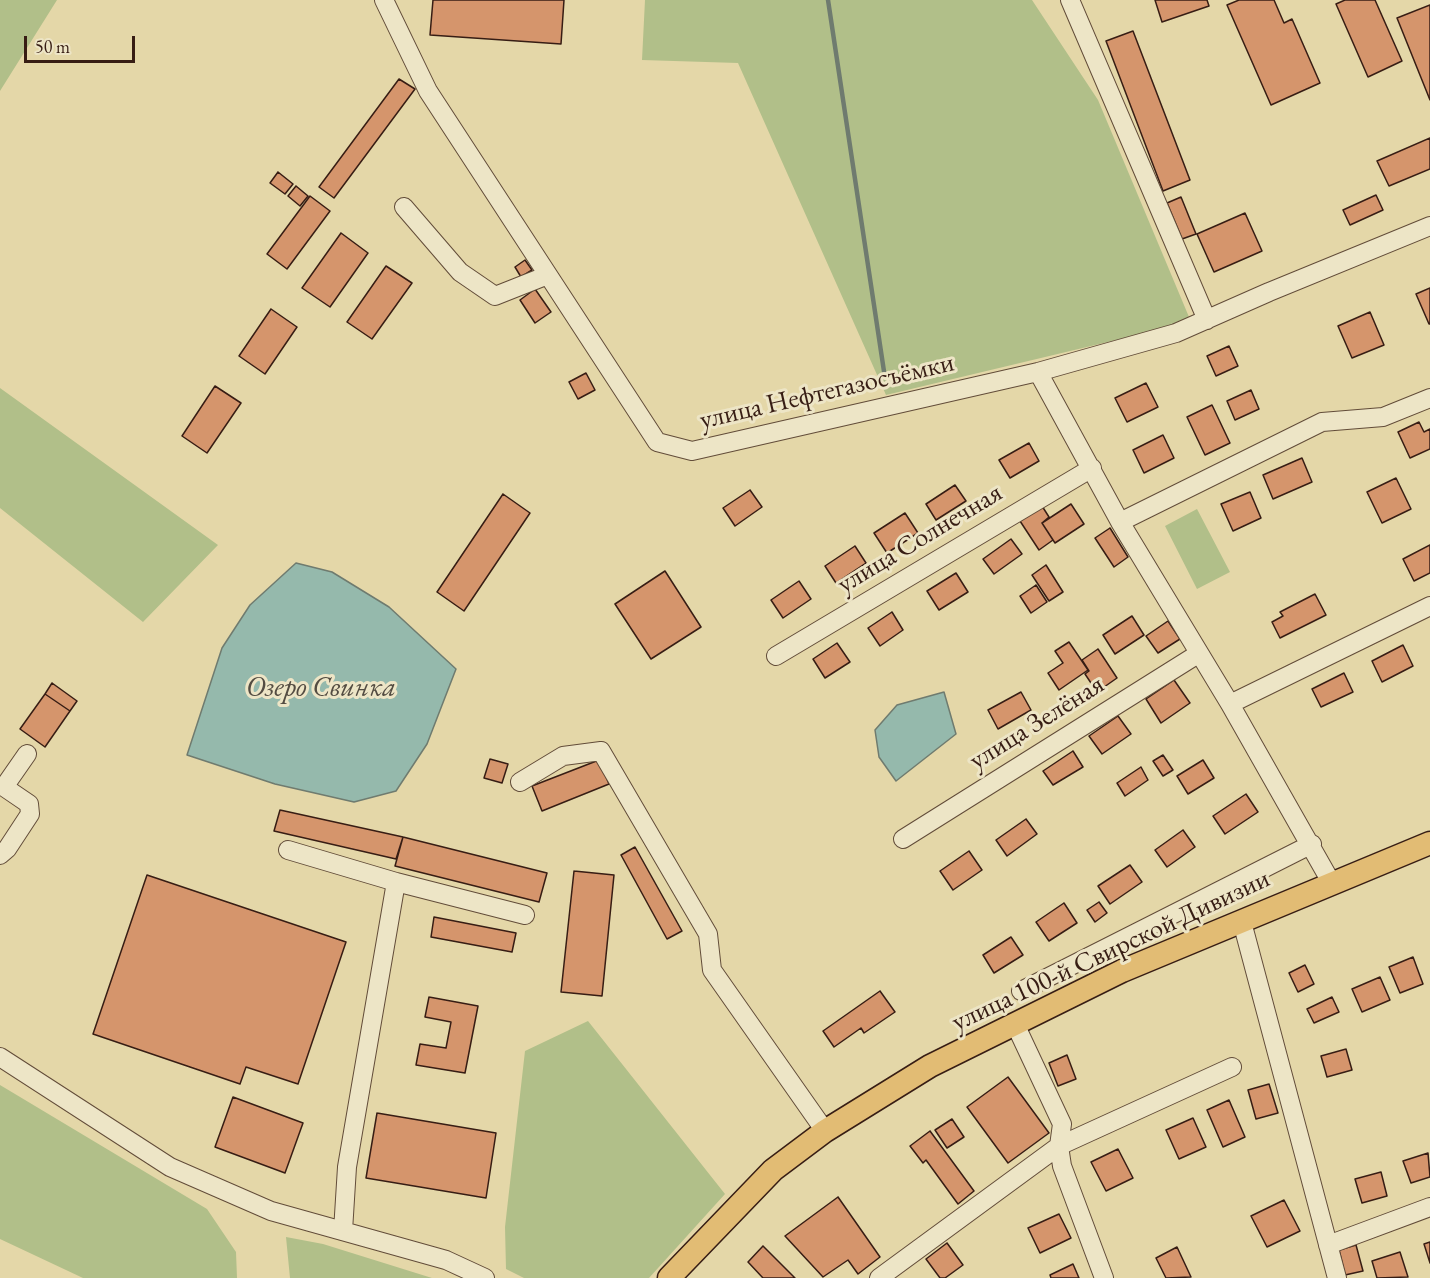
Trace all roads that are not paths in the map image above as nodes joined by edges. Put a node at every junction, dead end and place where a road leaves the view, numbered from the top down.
1 (384, 0) edge
2 (1070, 0) edge
3 (404, 207) dead end
4 (1430, 226) edge
5 (548, 275) junction
6 (1206, 320) junction
7 (1038, 372) junction
8 (1430, 398) edge
9 (1092, 468) junction
10 (1120, 522) junction
11 (1430, 606) edge
12 (1198, 654) junction
13 (776, 656) dead end
14 (1230, 704) junction
15 (27, 754) dead end
16 (520, 782) dead end
17 (903, 839) dead end
18 (1430, 843) edge
19 (1312, 844) junction
20 (288, 850) dead end
21 (0, 855) edge
22 (396, 882) junction
23 (1331, 882) junction
24 (525, 915) dead end
25 (1242, 922) junction
26 (1021, 991) dead end
27 (1015, 1024) junction
28 (0, 1057) edge
29 (1232, 1067) dead end
30 (825, 1131) junction
31 (1059, 1146) junction
32 (1430, 1207) edge
33 (343, 1231) junction
34 (1328, 1245) junction
35 (485, 1278) edge
36 (669, 1278) edge
37 (879, 1278) edge
38 (1104, 1278) edge
39 (1337, 1278) edge

1 - 5 street, улица Нефтегазосъёмки
2 - 6 street
3 - 5 street
4 - 6 street, улица Нефтегазосъёмки
5 - 7 street, улица Нефтегазосъёмки
6 - 7 street, улица Нефтегазосъёмки
7 - 9 street
8 - 10 street
9 - 10 street
9 - 13 street, улица Солнечная
10 - 12 street
11 - 14 street
12 - 14 street
12 - 17 street, улица Зелёная
14 - 19 street
15 - 21 street
16 - 30 street
18 - 23 main road, улица 100-й Свирской Дивизии
19 - 23 street
19 - 26 street
20 - 22 street
22 - 24 street
22 - 33 street
23 - 25 main road, улица 100-й Свирской Дивизии
25 - 27 main road, улица 100-й Свирской Дивизии
25 - 34 street
27 - 30 main road, улица 100-й Свирской Дивизии
27 - 31 street
28 - 33 street
29 - 31 street
30 - 36 main road, улица 100-й Свирской Дивизии
31 - 37 street
31 - 38 street
32 - 34 street
33 - 35 street
34 - 39 street

